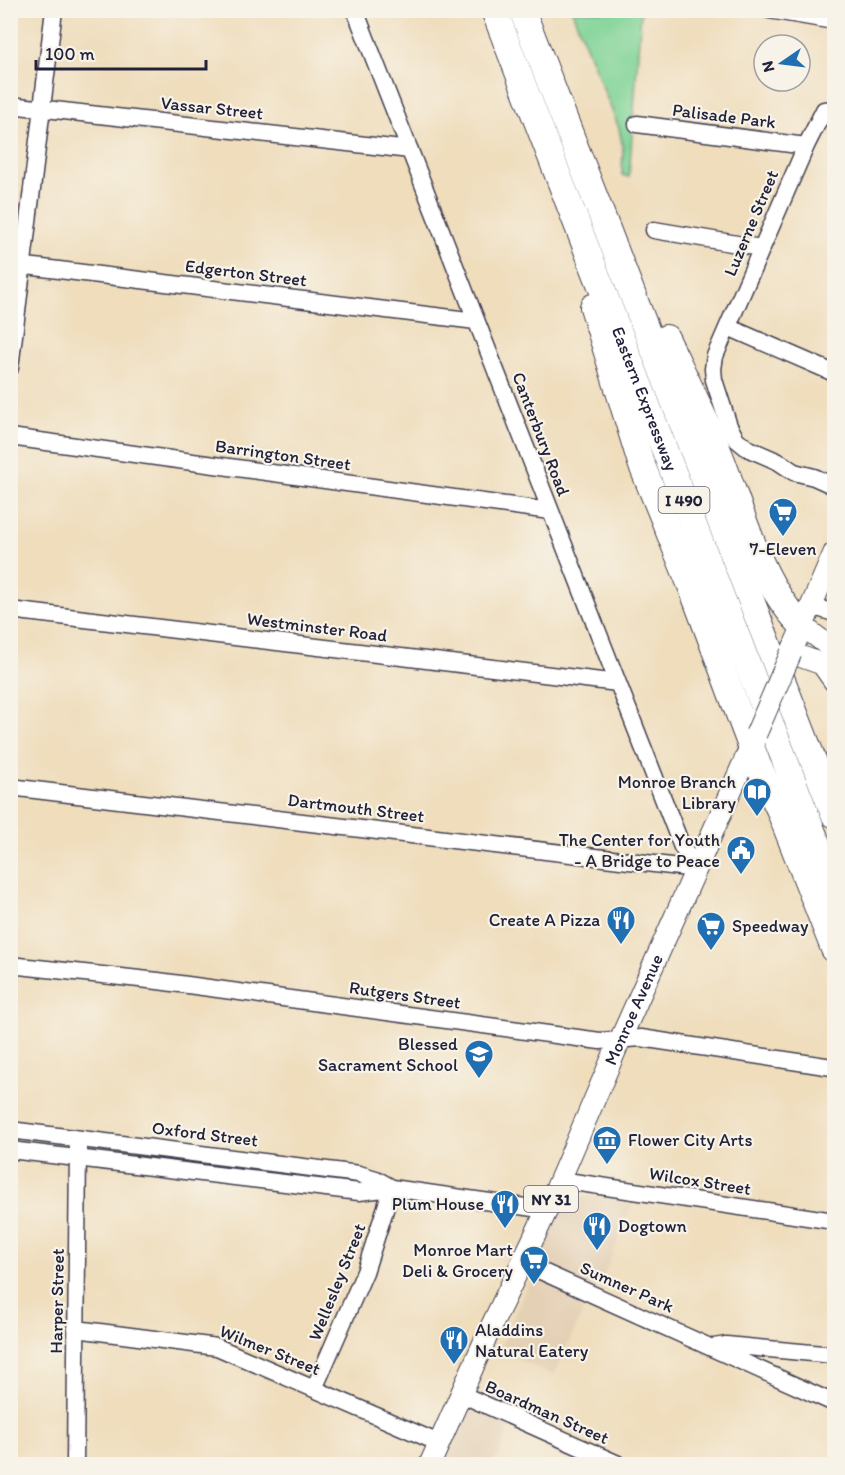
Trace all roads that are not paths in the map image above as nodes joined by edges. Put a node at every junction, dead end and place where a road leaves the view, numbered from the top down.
1 (54, 10) edge
2 (355, 10) edge
3 (494, 10) edge
4 (522, 10) edge
5 (769, 10) edge
6 (834, 21) edge
7 (10, 105) edge
8 (41, 109) junction
9 (831, 109) edge
10 (534, 113) junction
11 (637, 124) dead end
12 (806, 146) junction
13 (410, 150) junction
14 (584, 170) junction
15 (654, 230) dead end
16 (761, 248) junction
17 (17, 264) edge
18 (476, 321) junction
19 (728, 327) junction
20 (10, 368) edge
21 (834, 374) edge
22 (10, 437) edge
23 (834, 486) edge
24 (550, 511) junction
25 (834, 553) edge
26 (10, 610) edge
27 (834, 613) edge
28 (807, 616) junction
29 (834, 650) edge
30 (791, 653) junction
31 (834, 681) edge
32 (618, 683) junction
33 (754, 740) junction
34 (10, 787) edge
35 (834, 814) edge
36 (696, 869) junction
37 (834, 887) edge
38 (834, 949) edge
39 (10, 965) edge
40 (620, 1040) junction
41 (832, 1067) dead end
42 (10, 1130) edge
43 (78, 1138) junction
44 (10, 1150) edge
45 (77, 1158) junction
46 (560, 1179) junction
47 (392, 1188) junction
48 (547, 1210) junction
49 (834, 1221) edge
50 (523, 1263) junction
51 (76, 1329) junction
52 (714, 1347) junction
53 (834, 1355) edge
54 (314, 1389) junction
55 (461, 1394) junction
56 (834, 1403) edge
57 (440, 1443) junction
58 (75, 1464) edge
59 (430, 1464) edge
60 (618, 1464) edge

1 - 8 street
2 - 13 street, Canterbury Road
3 - 10 highway, Eastern Expressway / I 490
4 - 14 highway, Eastern Expressway / I 490
5 - 6 street
7 - 8 street, Vassar Street
8 - 13 street, Vassar Street
8 - 17 street
9 - 12 street, Luzerne Street
10 - 33 highway
10 - 37 highway, Eastern Expressway / I 490
11 - 12 street, Palisade Park
12 - 16 street, Luzerne Street
13 - 18 street, Canterbury Road
14 - 28 highway
14 - 35 highway, Eastern Expressway / I 490
15 - 16 street
16 - 19 street, Luzerne Street
17 - 18 street, Edgerton Street
17 - 20 street
18 - 24 street, Canterbury Road
19 - 21 street
19 - 23 street, Luzerne Street
22 - 24 street, Barrington Street
24 - 32 street, Canterbury Road
25 - 28 main road, Monroe Avenue / NY 31
26 - 32 street, Westminster Road
27 - 28 street
28 - 29 main road
28 - 30 main road, Monroe Avenue / NY 31
30 - 31 main road
30 - 33 main road, Monroe Avenue / NY 31, bridge
32 - 36 street, Canterbury Road
33 - 36 main road, Monroe Avenue / NY 31
33 - 38 highway
34 - 36 street, Dartmouth Street
36 - 40 main road, Monroe Avenue / NY 31
39 - 40 street, Rutgers Street
40 - 41 street, Rutgers Street
40 - 46 main road, Monroe Avenue / NY 31
42 - 43 street, Oxford Street
43 - 45 street, Harper Street
43 - 47 street, Oxford Street
44 - 45 street, Oxford Street
45 - 47 street, Oxford Street
45 - 51 street, Harper Street
46 - 48 main road, Monroe Avenue / NY 31
46 - 49 street, Wilcox Street
47 - 48 street, Oxford Street
47 - 54 street, Wellesley Street
48 - 50 main road, Monroe Avenue / NY 31
50 - 52 street, Sumner Park
50 - 55 main road, Monroe Avenue / NY 31
51 - 54 street, Wilmer Street
51 - 58 street, Harper Street
52 - 53 street, Sumner Park
52 - 56 street, Sumner Park
54 - 57 street, Wilmer Street
55 - 57 main road, Monroe Avenue / NY 31
55 - 60 street, Boardman Street
57 - 59 main road, Monroe Avenue / NY 31

